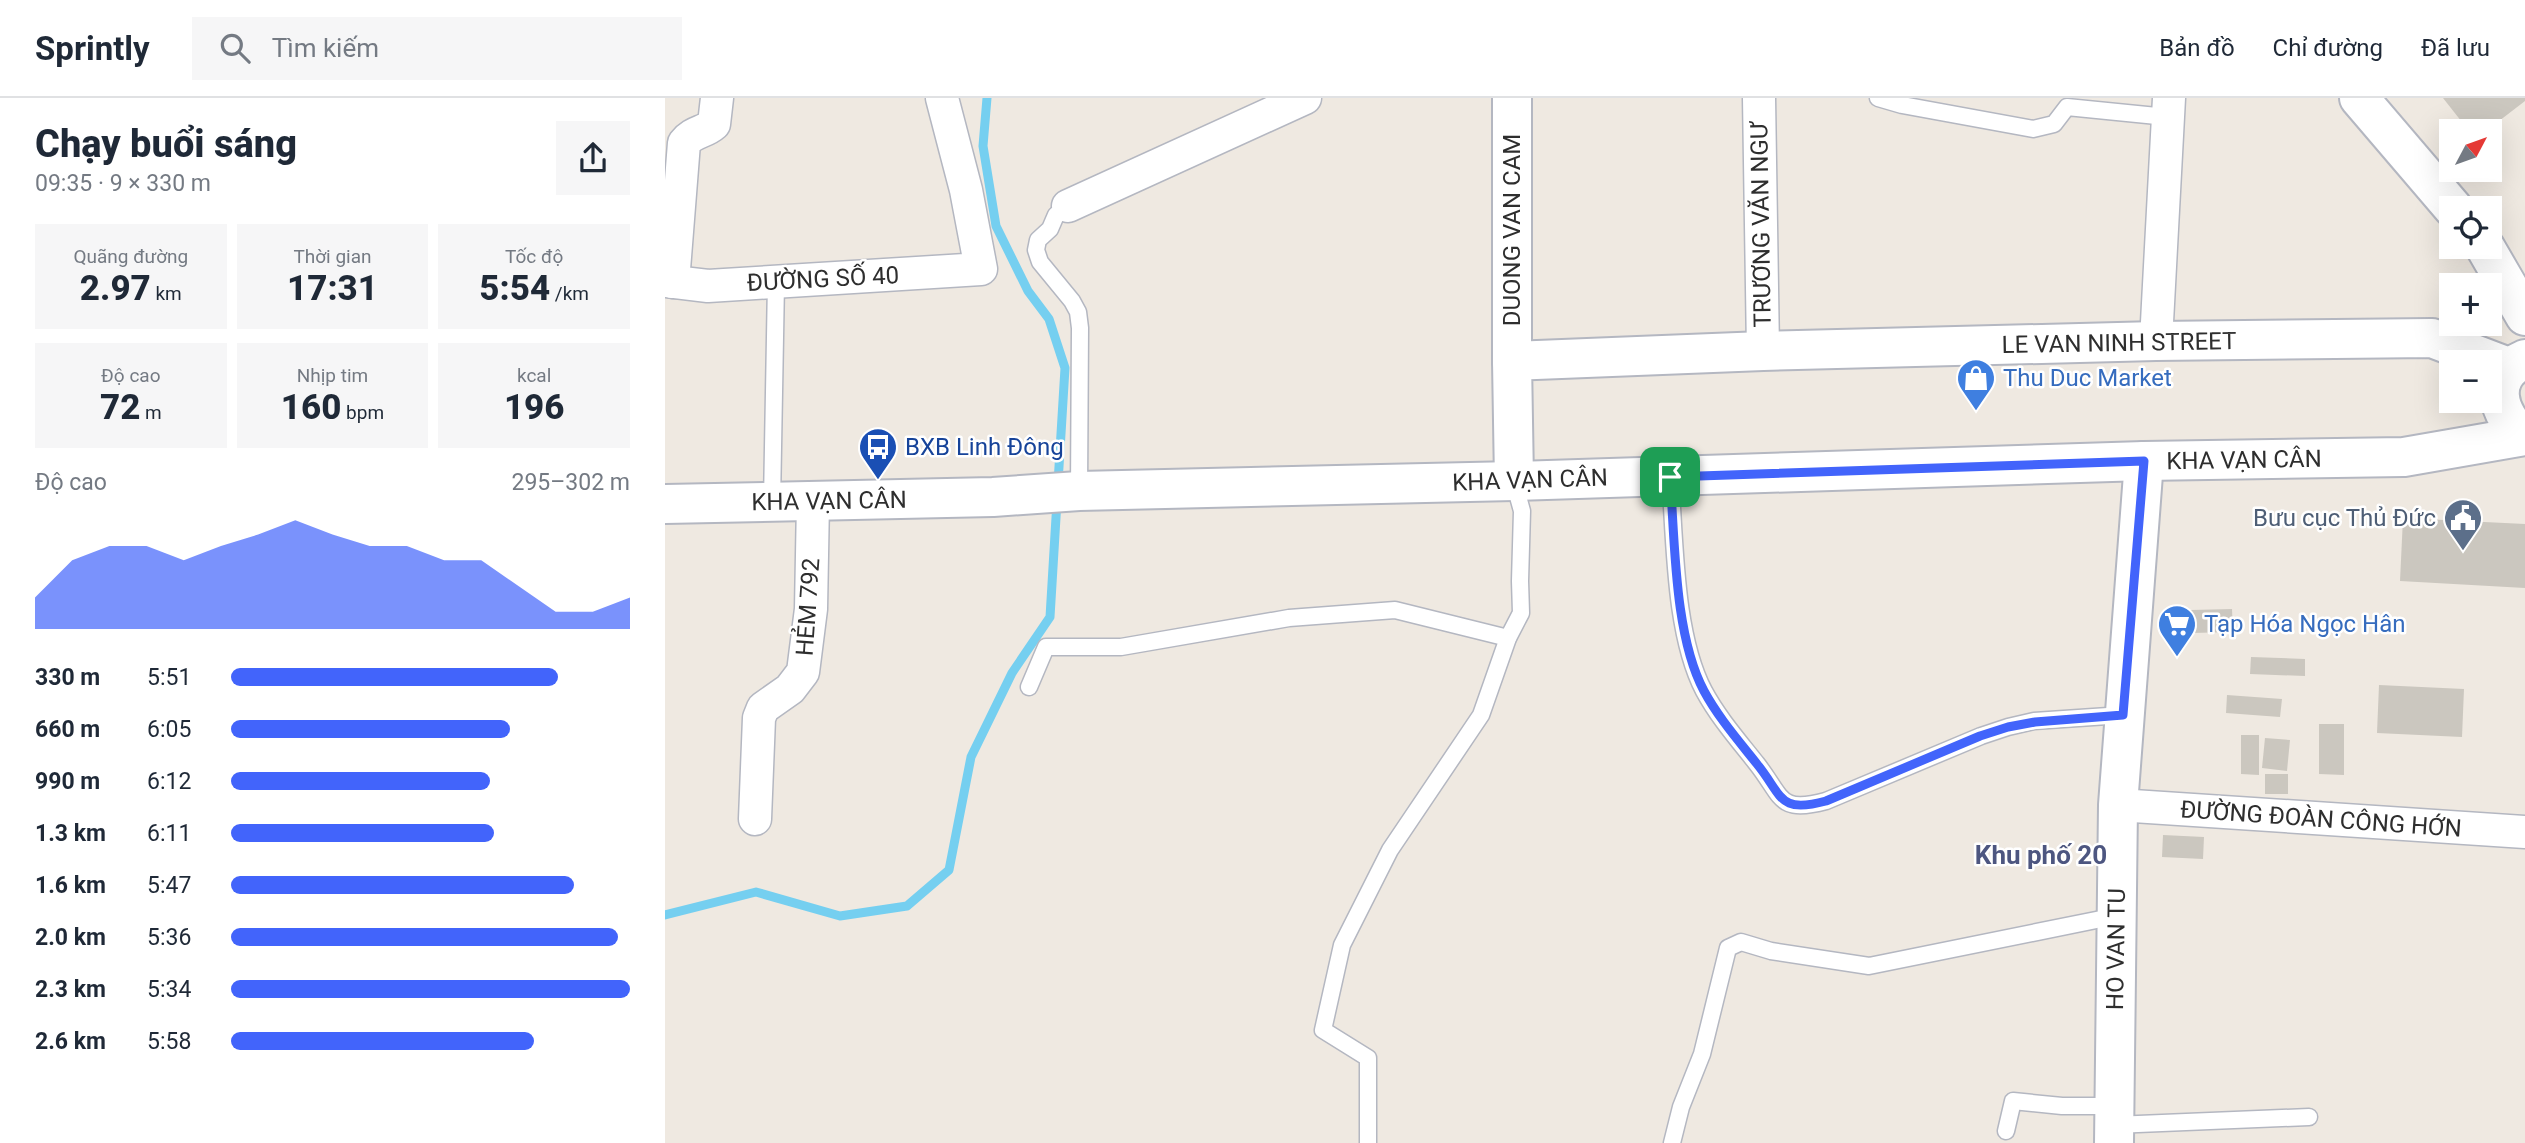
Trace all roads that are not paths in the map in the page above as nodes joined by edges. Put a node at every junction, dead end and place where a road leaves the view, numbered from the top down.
1 (717, 98) edge
2 (942, 98) edge
3 (1305, 98) edge
4 (1512, 98) edge
5 (1759, 98) edge
6 (1878, 98) edge
7 (2359, 98) edge
8 (2168, 108) edge
9 (674, 152) edge
10 (2443, 196) edge
11 (1068, 206) joint
12 (2492, 259) edge
13 (669, 281) edge
14 (775, 296) junction
15 (2525, 317) edge
16 (2157, 341) junction
17 (1763, 351) junction
18 (1511, 361) junction
19 (2518, 364) edge
20 (2525, 436) edge
21 (2144, 461) junction
22 (1670, 477) junction
23 (1514, 481) junction
24 (1079, 491) junction
25 (665, 499) edge
26 (813, 501) junction
27 (772, 502) junction
28 (665, 505) edge
29 (1508, 638) junction
30 (1029, 687) dead end
31 (2123, 715) junction
32 (2118, 805) junction
33 (755, 819) dead end
34 (2525, 832) edge
35 (2116, 916) junction
36 (2309, 1117) dead end
37 (2114, 1124) edge
38 (2006, 1131) dead end
39 (1368, 1143) edge
40 (1672, 1143) edge

1 - 9 street
2 - 14 street, ĐƯỜNG SỐ 40
3 - 11 street
4 - 18 main road, DUONG VAN CAM
5 - 17 street, TRƯƠNG VĂN NGƯ
6 - 8 lane
7 - 10 main road
8 - 16 street
9 - 13 street
11 - 24 lane
12 - 15 main road
13 - 14 street, ĐƯỜNG SỐ 40
14 - 27 lane
16 - 17 main road, LE VAN NINH STREET
16 - 19 main road, LE VAN NINH STREET
17 - 18 main road, LE VAN NINH STREET
18 - 23 main road, DUONG VAN CAM
19 - 20 main road
20 - 21 main road, KHA VẠN CÂN
21 - 22 main road, KHA VẠN CÂN
21 - 31 main road, HO VAN TU
22 - 23 main road, KHA VẠN CÂN
22 - 31 lane
23 - 24 main road, KHA VẠN CÂN
23 - 29 lane
24 - 26 main road, KHA VẠN CÂN
25 - 28 lane
26 - 27 main road, KHA VẠN CÂN
26 - 33 street, HẺM 792
27 - 28 main road, KHA VẠN CÂN
29 - 30 lane
29 - 39 lane
31 - 32 main road, HO VAN TU
32 - 34 street, ĐƯỜNG ĐOÀN CÔNG HỚN
32 - 35 main road, HO VAN TU
35 - 37 main road, HO VAN TU
35 - 40 lane
36 - 37 lane
37 - 38 lane

